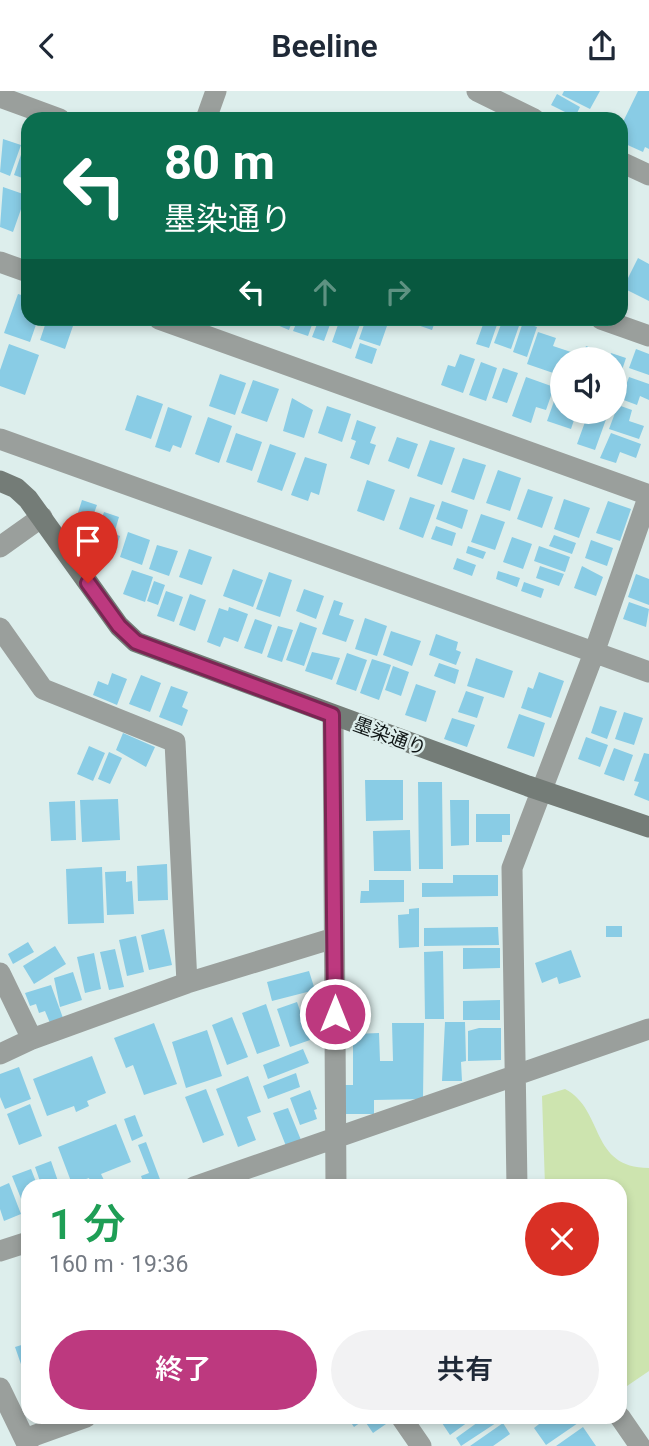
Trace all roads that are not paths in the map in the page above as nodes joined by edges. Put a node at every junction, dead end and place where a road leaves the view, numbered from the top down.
1 (216, 91) edge
2 (477, 91) edge
3 (14, 97) edge
4 (45, 112) edge
5 (208, 112) edge
6 (520, 112) edge
7 (628, 165) edge
8 (649, 175) edge
9 (0, 262) edge
10 (21, 270) edge
11 (178, 326) edge
12 (621, 326) edge
13 (649, 336) edge
14 (0, 439) edge
15 (0, 481) edge
16 (649, 495) edge
17 (42, 517) junction
18 (0, 547) edge
19 (0, 628) edge
20 (594, 653) junction
21 (649, 672) edge
22 (332, 715) junction
23 (540, 790) junction
24 (649, 827) edge
25 (334, 938) junction
26 (0, 973) edge
27 (187, 983) junction
28 (649, 1029) edge
29 (32, 1039) junction
30 (0, 1054) edge
31 (513, 1079) junction
32 (335, 1140) junction
33 (218, 1179) edge
34 (336, 1179) edge
35 (517, 1179) edge
36 (21, 1244) edge
37 (0, 1251) edge
38 (0, 1388) edge
39 (70, 1424) edge
40 (406, 1424) edge
41 (625, 1424) edge
42 (27, 1443) edge
43 (421, 1446) edge
44 (640, 1446) edge

1 - 5 street
2 - 6 street
3 - 4 street
7 - 8 street
9 - 10 street
11 - 16 street
12 - 13 street
14 - 20 street
15 - 17 street, 墨染通り
16 - 20 street
17 - 18 street
17 - 22 street, 墨染通り
19 - 27 street
20 - 21 street
20 - 23 street
22 - 23 street, 墨染通り
22 - 25 street
23 - 24 street, 墨染通り
23 - 31 street
25 - 27 street
25 - 32 street
26 - 29 street
27 - 29 street
28 - 31 street
29 - 30 street
31 - 32 street
31 - 35 street
32 - 33 street
32 - 34 street
36 - 37 street
38 - 42 street
39 - 42 street
40 - 43 street
41 - 44 street

